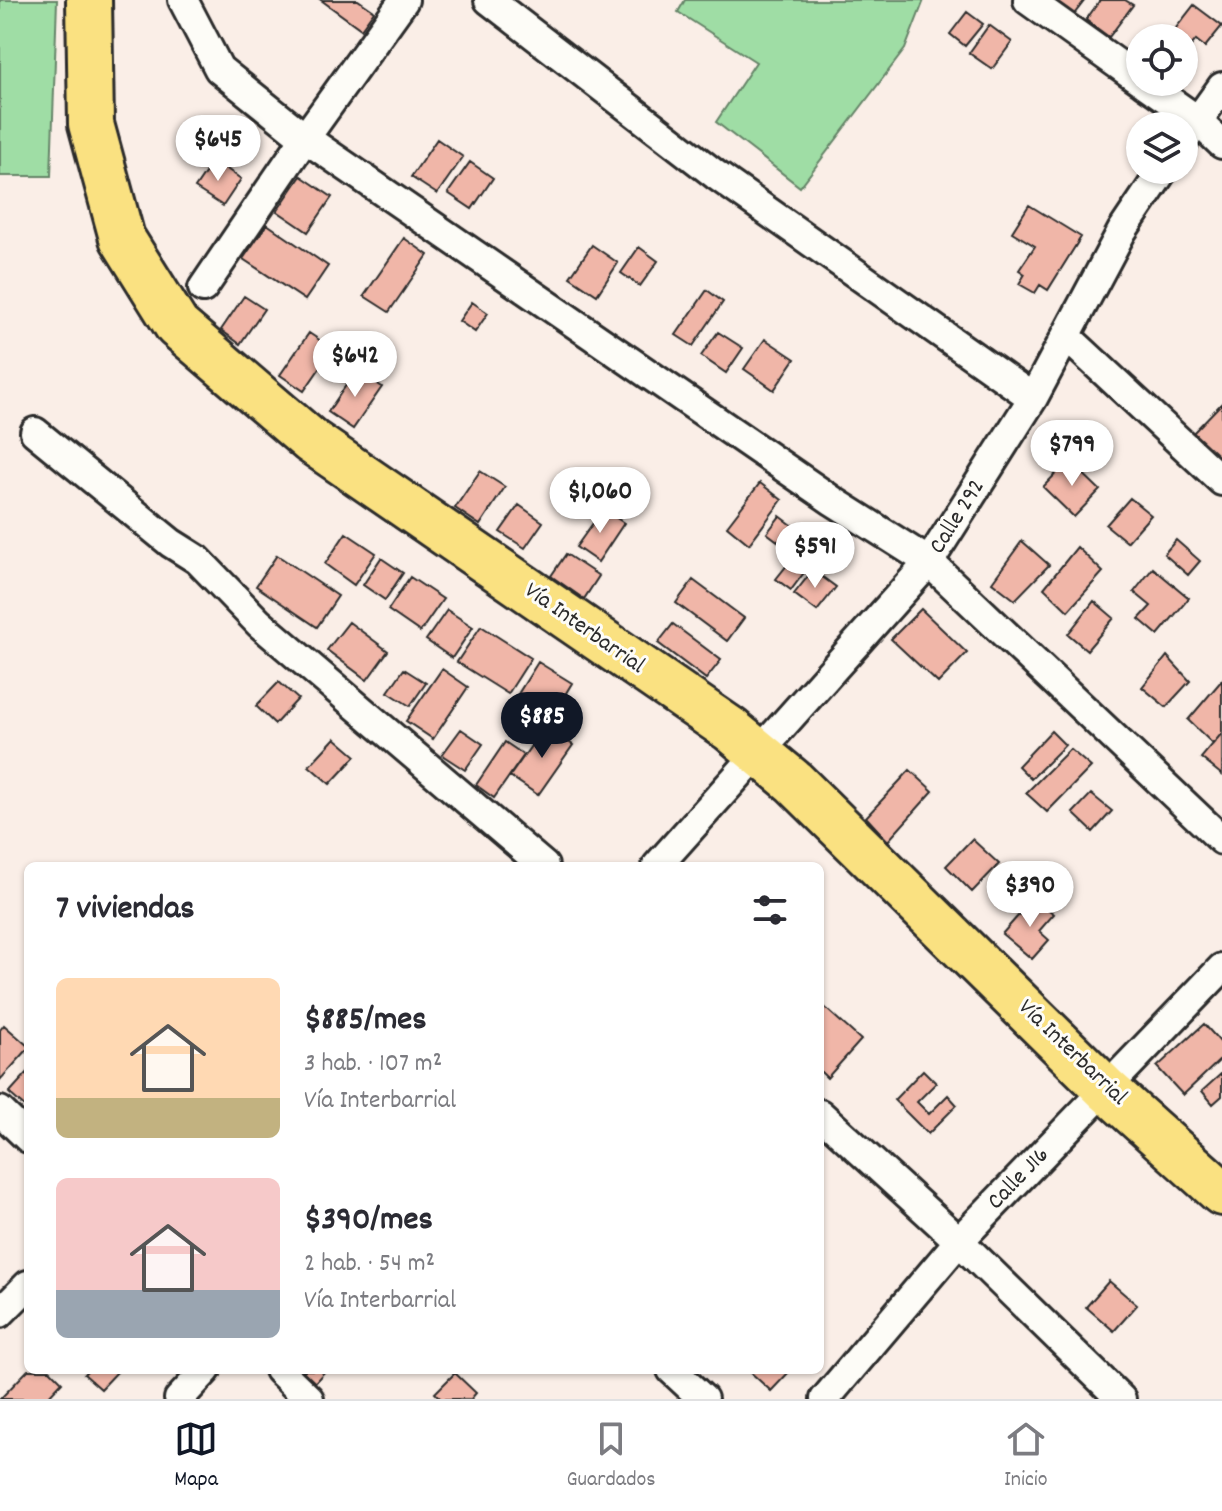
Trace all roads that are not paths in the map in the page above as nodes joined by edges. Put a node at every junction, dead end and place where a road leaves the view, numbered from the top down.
1 (89, 0) edge
2 (183, 0) edge
3 (404, 0) edge
4 (489, 0) edge
5 (1028, 0) edge
6 (1126, 70) edge
7 (1222, 87) edge
8 (1157, 96) edge
9 (1172, 112) edge
10 (1198, 119) edge
11 (1198, 134) edge
12 (305, 138) junction
13 (1222, 144) edge
14 (1154, 184) edge
15 (203, 288) dead end
16 (1066, 336) junction
17 (1033, 398) junction
18 (35, 432) dead end
19 (1222, 481) edge
20 (929, 562) junction
21 (759, 752) junction
22 (1222, 840) edge
23 (539, 862) edge
24 (661, 862) edge
25 (1222, 968) edge
26 (1106, 1089) junction
27 (0, 1111) edge
28 (824, 1118) edge
29 (24, 1134) edge
30 (1222, 1193) edge
31 (959, 1241) junction
32 (24, 1289) edge
33 (0, 1313) edge
34 (202, 1374) edge
35 (283, 1374) edge
36 (676, 1374) edge
37 (179, 1399) edge
38 (309, 1399) edge
39 (703, 1399) edge
40 (825, 1399) edge
41 (1121, 1399) edge

1 - 21 main road, Vía Interbarrial
2 - 12 street
3 - 12 street
4 - 17 street
5 - 6 street
7 - 10 street
8 - 9 street
11 - 13 street
12 - 15 street
12 - 20 street
14 - 16 street, Calle 292
16 - 17 street, Calle 292
16 - 19 street
17 - 20 street, Calle 292
18 - 23 street
20 - 21 street, Calle 292
20 - 22 street
21 - 24 street, Calle 292
21 - 26 main road, Vía Interbarrial
25 - 26 street, Calle J16
26 - 30 main road, Vía Interbarrial
26 - 31 street, Calle J16
27 - 29 street
28 - 31 street
31 - 40 street, Calle J16
31 - 41 street
32 - 33 street
34 - 37 street
35 - 38 street
36 - 39 street

